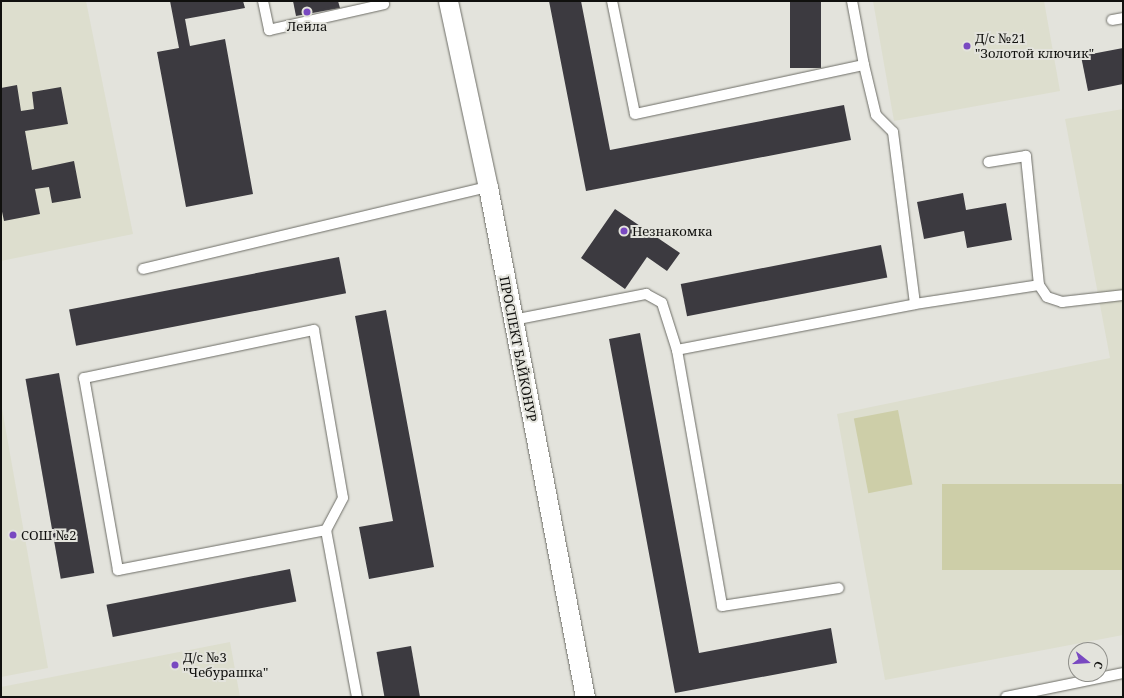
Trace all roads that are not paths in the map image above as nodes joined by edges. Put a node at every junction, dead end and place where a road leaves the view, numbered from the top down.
1 (263, 1) edge
2 (448, 1) edge
3 (612, 1) edge
4 (852, 1) edge
5 (384, 4) dead end
6 (1123, 18) edge
7 (1112, 20) dead end
8 (864, 65) junction
9 (988, 162) dead end
10 (488, 187) junction
11 (143, 269) dead end
12 (1039, 285) junction
13 (1123, 295) edge
14 (915, 304) junction
15 (513, 320) junction
16 (677, 350) junction
17 (326, 530) junction
18 (839, 588) dead end
19 (1123, 672) edge
20 (357, 697) edge
21 (585, 697) edge
22 (1006, 697) edge

1 - 5 lane
2 - 10 street, ПРОСПЕКТ БАЙКОНУР
3 - 8 lane
4 - 8 lane
6 - 7 lane
8 - 14 lane
9 - 12 lane
10 - 11 lane
10 - 15 street, ПРОСПЕКТ БАЙКОНУР
12 - 13 lane
12 - 14 lane
14 - 16 lane
15 - 16 lane
15 - 21 street, ПРОСПЕКТ БАЙКОНУР
16 - 18 lane
17 - 17 lane
17 - 20 lane
19 - 22 lane

